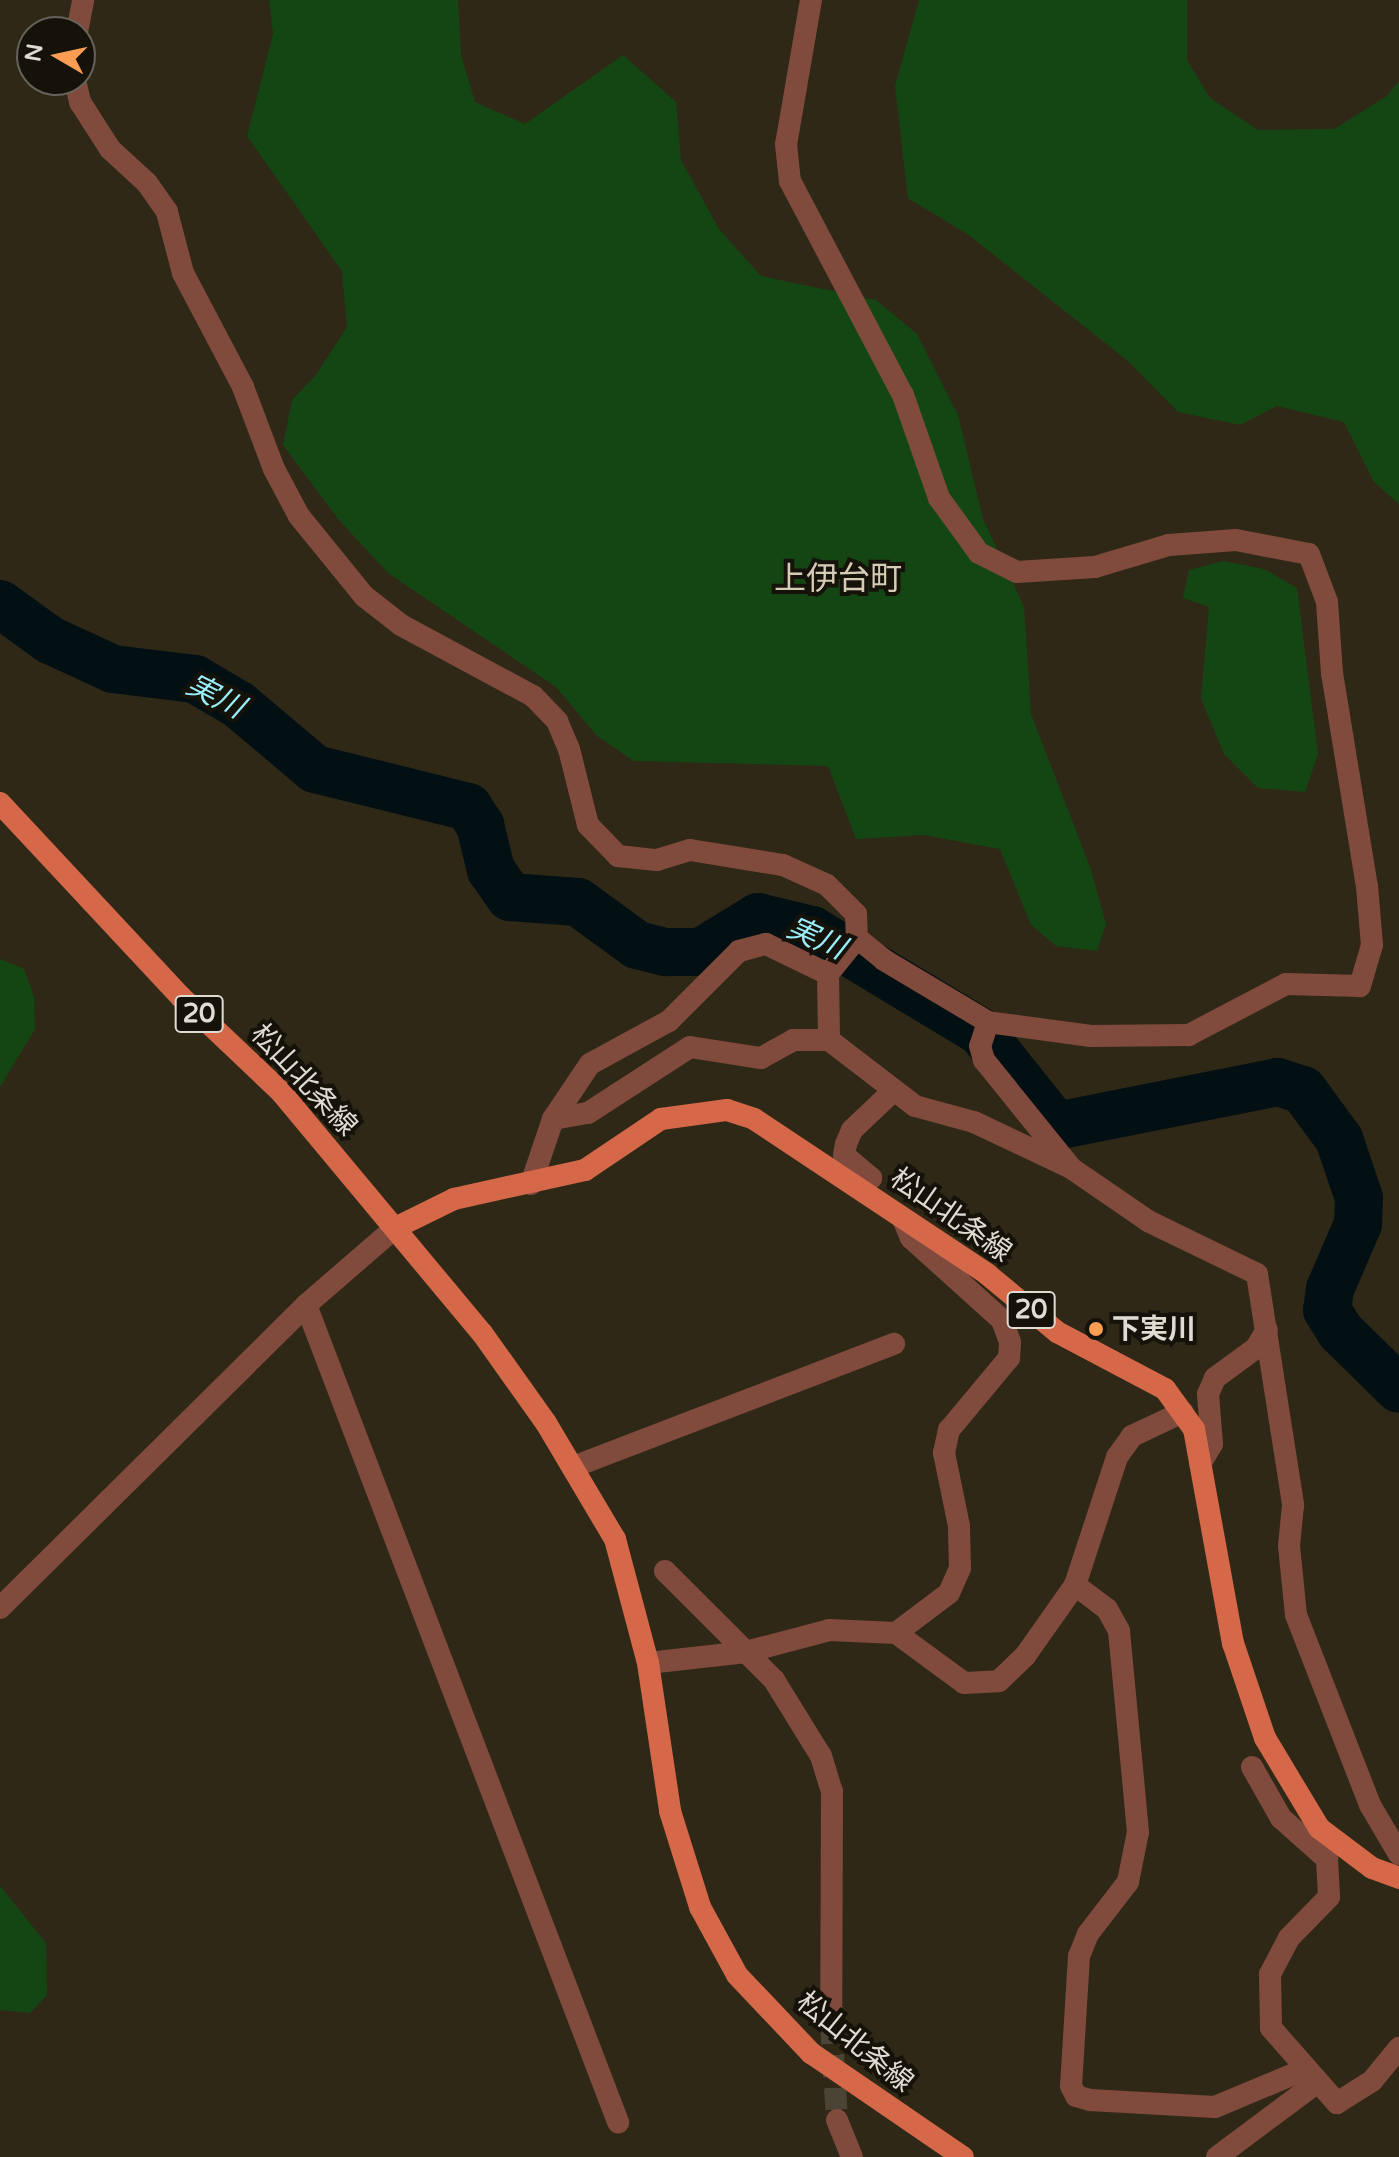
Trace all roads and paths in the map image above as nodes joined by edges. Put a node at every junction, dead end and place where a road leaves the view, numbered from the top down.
1 (811, 0) edge
2 (79, 96) edge
3 (0, 803) edge
4 (854, 942) junction
5 (830, 970) junction
6 (984, 1032) junction
7 (829, 1040) junction
8 (892, 1092) junction
9 (553, 1119) junction
10 (1071, 1168) junction
11 (531, 1184) junction
12 (860, 1188) junction
13 (903, 1219) junction
14 (395, 1228) junction
15 (306, 1305) junction
16 (1267, 1330) junction
17 (894, 1344) dead end
18 (1183, 1412) junction
19 (1200, 1464) junction
20 (573, 1467) junction
21 (665, 1571) dead end
22 (1075, 1585) junction
23 (0, 1608) edge
24 (896, 1633) junction
25 (746, 1652) junction
26 (648, 1663) junction
27 (1252, 1767) dead end
28 (1314, 1835) junction
29 (1399, 1854) edge
30 (1399, 1878) edge
31 (831, 2022) tunnel mouth
32 (1399, 2048) edge
33 (1310, 2077) junction
34 (837, 2120) tunnel mouth
35 (618, 2122) dead end
36 (852, 2157) edge
37 (963, 2157) edge
38 (1217, 2157) edge

1 - 6 street
2 - 4 street
3 - 14 main road, 松山北条線 / 20
4 - 5 street
4 - 6 street
5 - 7 street
5 - 9 street
6 - 10 street
7 - 8 street
7 - 9 street
8 - 10 street
8 - 12 street
9 - 11 street
10 - 16 street
11 - 12 main road, 松山北条線 / 20
11 - 14 main road, 松山北条線 / 20
12 - 13 main road, 松山北条線 / 20
13 - 18 main road, 松山北条線 / 20
13 - 24 street
14 - 15 street
14 - 20 main road, 松山北条線 / 20
15 - 23 street
15 - 35 street
16 - 19 street
16 - 29 street
17 - 20 street
18 - 19 main road, 松山北条線 / 20
18 - 22 street
19 - 28 main road, 松山北条線 / 20
20 - 26 main road, 松山北条線 / 20
21 - 25 street
22 - 24 street
22 - 33 street
24 - 25 street
25 - 26 street
25 - 31 street
26 - 37 main road, 松山北条線 / 20
27 - 28 street
28 - 30 main road, 松山北条線 / 20
28 - 33 street
32 - 33 street
33 - 38 street
34 - 36 street

